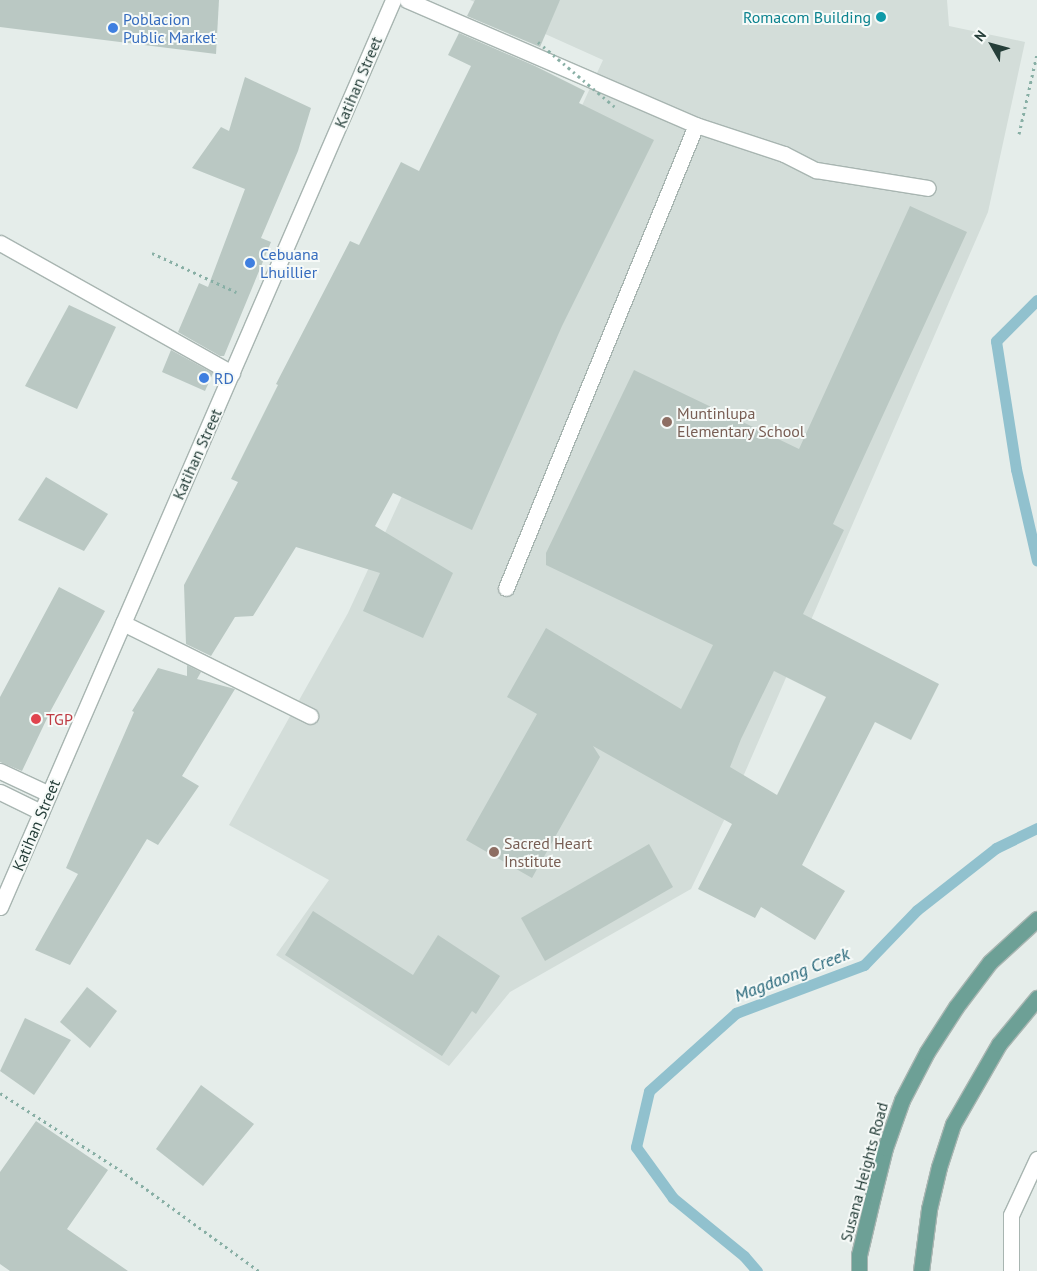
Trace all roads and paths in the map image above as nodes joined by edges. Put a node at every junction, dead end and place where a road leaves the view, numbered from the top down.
1 (393, 0) edge
2 (407, 0) edge
3 (538, 42) dead end
4 (1037, 54) edge
5 (615, 107) dead end
6 (696, 125) junction
7 (1019, 134) dead end
8 (928, 188) dead end
9 (0, 243) edge
10 (152, 253) dead end
11 (261, 304) junction
12 (232, 373) junction
13 (506, 588) dead end
14 (123, 623) junction
15 (310, 716) dead end
16 (0, 771) edge
17 (0, 792) edge
18 (49, 794) junction
19 (41, 812) junction
20 (1, 901) edge
21 (1037, 919) edge
22 (1037, 998) edge
23 (0, 1093) edge
24 (1037, 1159) edge
25 (259, 1271) edge
26 (859, 1271) edge
27 (921, 1271) edge
28 (1011, 1271) edge

1 - 11 street, Katihan Street
2 - 6 street
3 - 5 path, bridge
4 - 7 path
6 - 8 street
6 - 13 street
9 - 12 street
10 - 11 path
11 - 12 street, Katihan Street
12 - 14 street, Katihan Street
14 - 15 street
14 - 18 street, Katihan Street
16 - 18 street
17 - 19 street
18 - 19 street, Katihan Street
19 - 20 street, Katihan Street
21 - 26 main road, Susana Heights Road
22 - 27 main road
23 - 25 path
24 - 28 street

